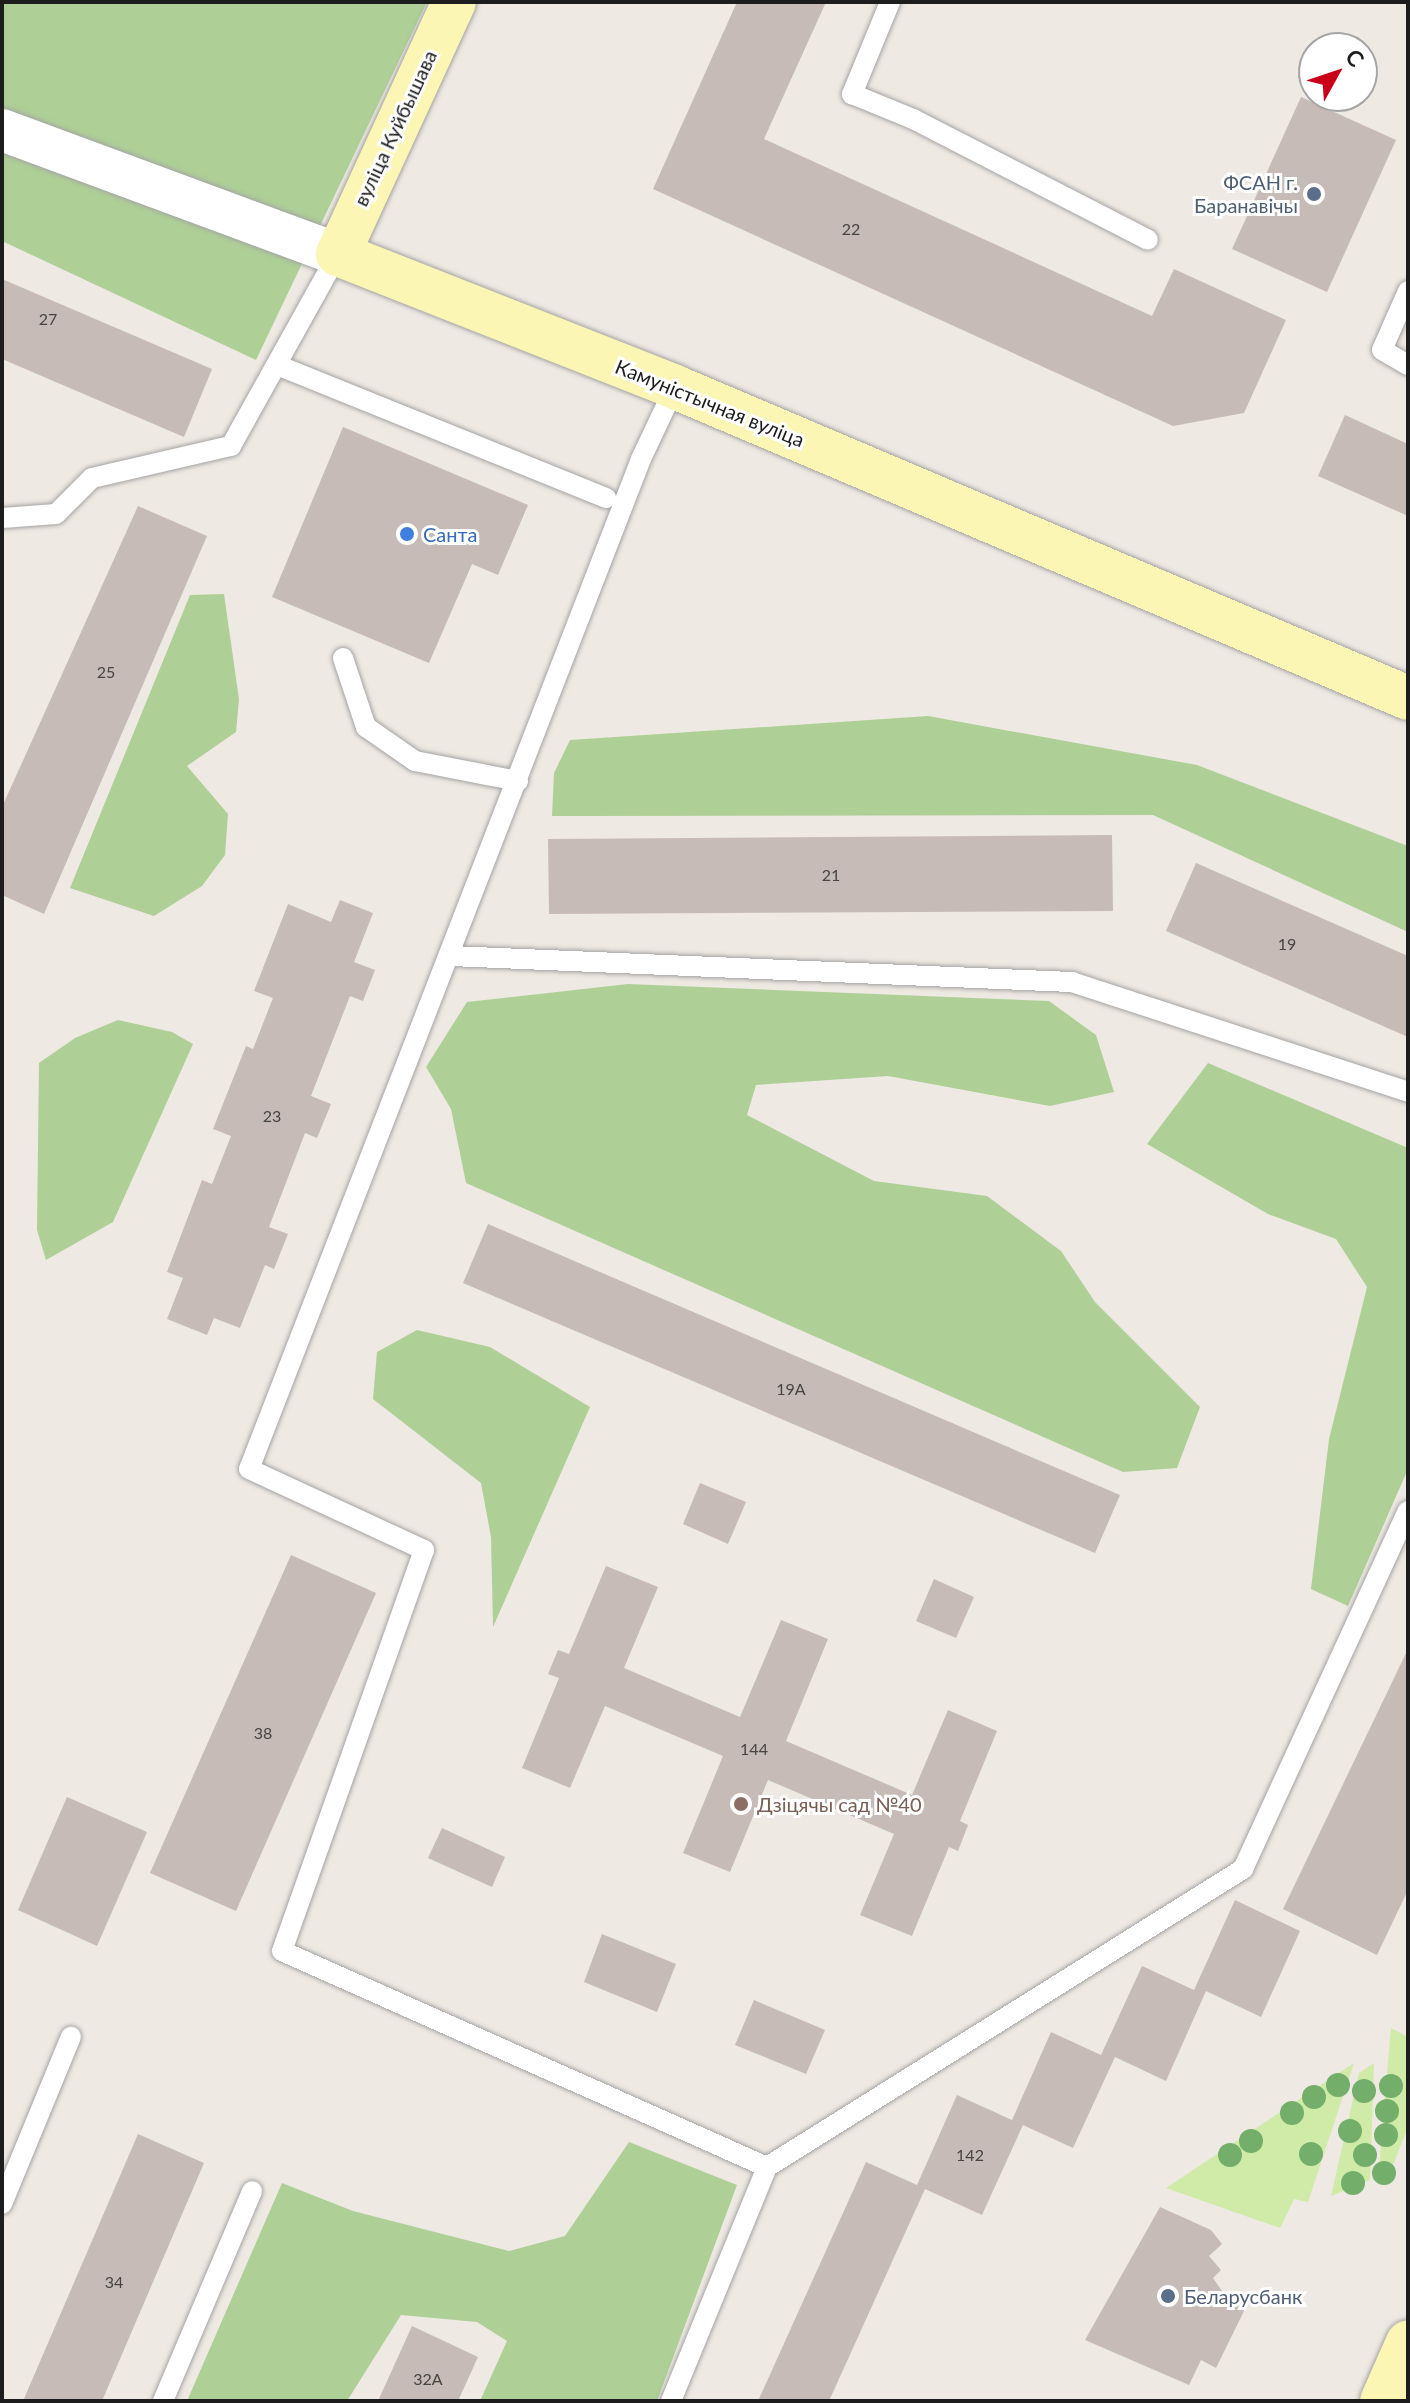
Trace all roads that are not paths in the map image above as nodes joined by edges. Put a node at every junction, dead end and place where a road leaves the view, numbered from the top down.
1 (454, 2) edge
2 (890, 2) edge
3 (2, 130) edge
4 (1148, 240) dead end
5 (338, 254) junction
6 (1408, 291) edge
7 (277, 365) junction
8 (1408, 365) edge
9 (675, 387) junction
10 (606, 498) dead end
11 (2, 518) edge
12 (343, 658) dead end
13 (1408, 698) edge
14 (518, 781) junction
15 (451, 956) junction
16 (1408, 1092) edge
17 (1408, 1511) edge
18 (71, 2037) dead end
19 (767, 2167) junction
20 (252, 2191) dead end
21 (2, 2204) edge
22 (1408, 2342) edge
23 (163, 2401) edge
24 (671, 2401) edge
25 (1382, 2401) edge

1 - 5 street, вуліца Куйбышава
2 - 4 lane
3 - 5 street, Камуністычная вуліца
5 - 7 lane
5 - 9 street, Камуністычная вуліца
6 - 8 lane
7 - 10 lane
7 - 11 lane
9 - 13 street, Камуністычная вуліца
9 - 14 lane
12 - 14 lane
14 - 15 lane
15 - 16 lane
15 - 19 lane
17 - 19 lane
18 - 21 lane
19 - 24 lane
20 - 23 lane
22 - 25 street

